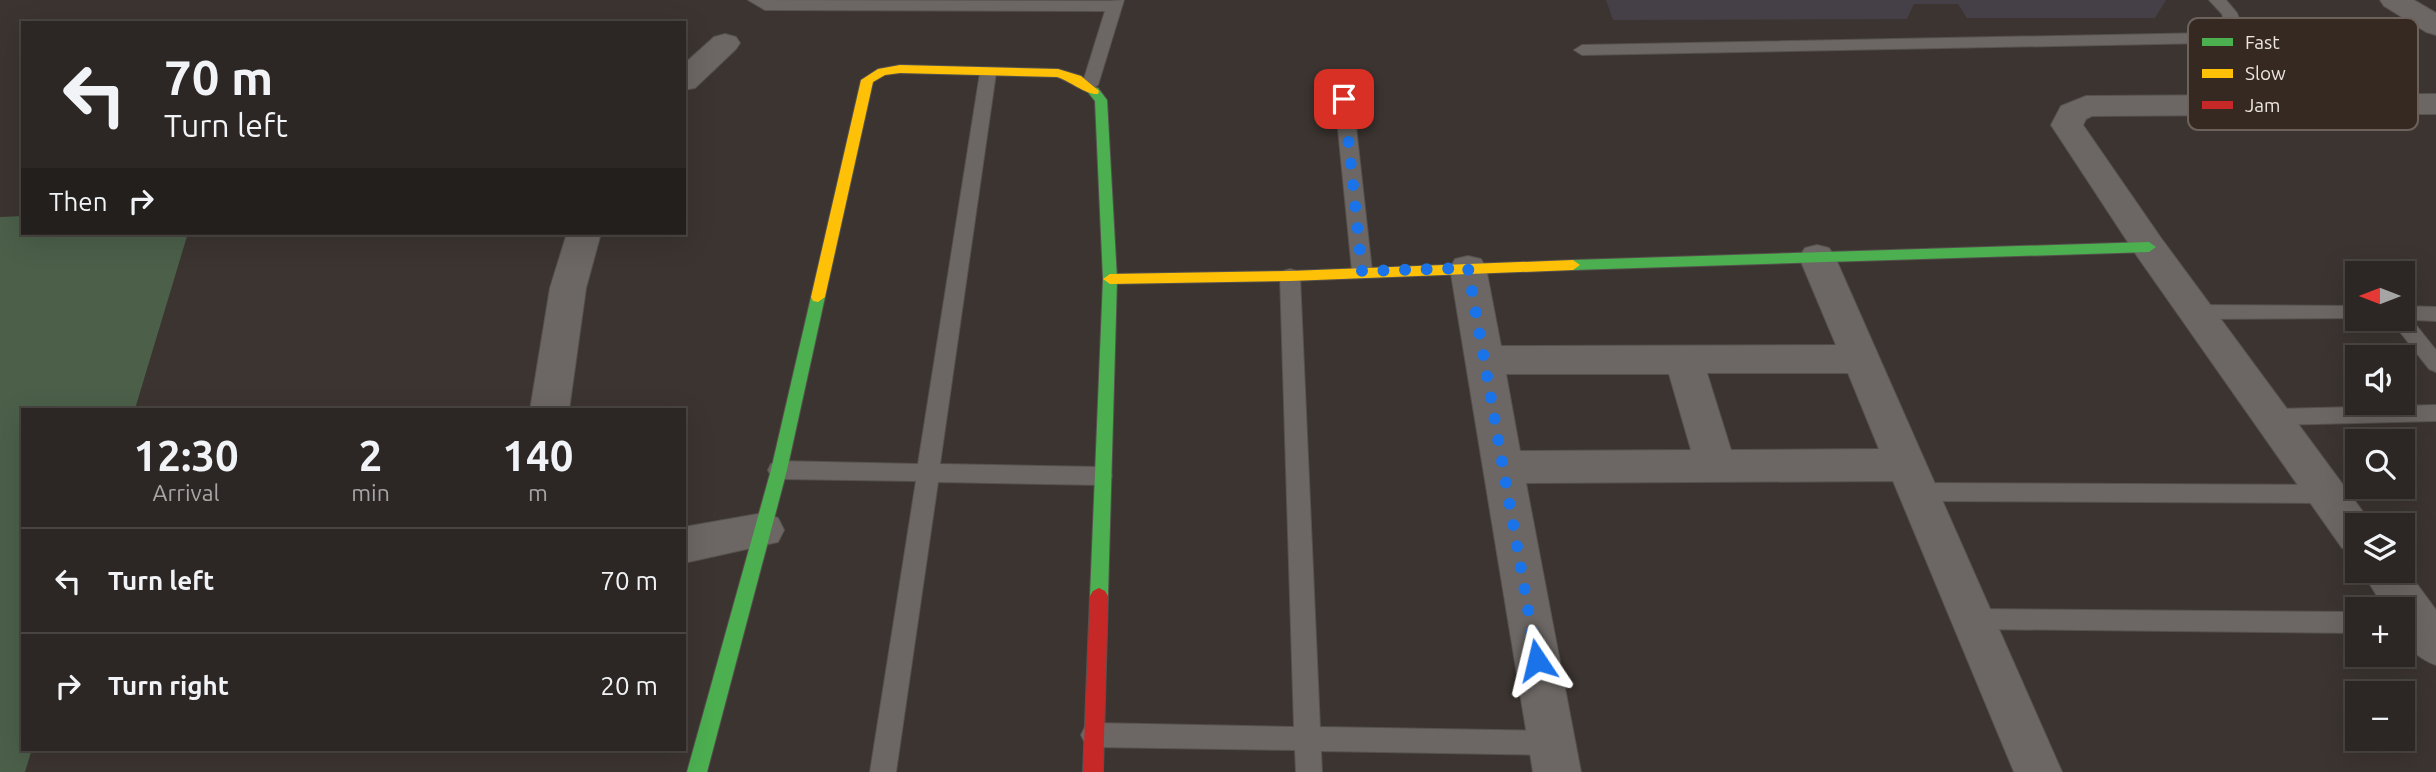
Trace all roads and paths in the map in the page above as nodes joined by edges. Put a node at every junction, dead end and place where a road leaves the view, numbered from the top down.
1 (756, 0) edge
2 (2217, 0) edge
3 (2394, 0) edge
4 (1116, 3) edge
5 (2231, 18) edge
6 (2436, 26) edge
7 (2188, 38) edge
8 (725, 43) dead end
9 (1582, 50) dead end
10 (988, 72) junction
11 (686, 79) edge
12 (1090, 85) junction
13 (1344, 99) dead end
14 (2418, 104) edge
15 (2436, 104) edge
16 (2188, 105) edge
17 (583, 235) edge
18 (2148, 247) junction
19 (1816, 257) junction
20 (1468, 268) junction
21 (1362, 271) junction
22 (1290, 276) junction
23 (1110, 279) junction
24 (2197, 312) junction
25 (2345, 313) edge
26 (2415, 313) edge
27 (2436, 314) edge
28 (2410, 331) edge
29 (1860, 359) junction
30 (1484, 360) junction
31 (1684, 360) junction
32 (2436, 363) edge
33 (550, 408) edge
34 (2436, 413) edge
35 (2271, 417) junction
36 (1717, 466) junction
37 (1503, 467) junction
38 (779, 470) junction
39 (928, 473) junction
40 (1101, 476) junction
41 (1911, 478) junction
42 (2328, 494) junction
43 (2345, 519) edge
44 (763, 530) junction
45 (686, 545) edge
46 (2390, 583) edge
47 (1972, 619) junction
48 (2345, 624) edge
49 (2420, 631) edge
50 (1094, 735) junction
51 (1307, 737) junction
52 (1554, 757) edge
53 (697, 772) edge
54 (883, 772) edge
55 (1093, 772) edge
56 (1309, 772) edge
57 (2038, 772) edge

1 - 4 lane
2 - 5 lane
3 - 6 street
4 - 12 lane
7 - 9 lane
8 - 11 street
10 - 12 street
10 - 38 street
10 - 39 lane
12 - 23 street
13 - 21 lane
14 - 15 street
16 - 18 street
17 - 33 street
18 - 19 street
18 - 24 street
19 - 20 street
19 - 29 street
20 - 21 street
20 - 30 street
21 - 22 street
22 - 23 street
22 - 51 lane
23 - 40 street
24 - 25 lane
24 - 35 street
26 - 27 lane
28 - 32 lane
29 - 31 street
29 - 41 street
30 - 31 street
30 - 37 street
31 - 36 street
34 - 35 lane
35 - 42 street
36 - 37 street
36 - 41 street
37 - 52 street
38 - 39 lane
38 - 44 street
39 - 40 lane
39 - 54 lane
40 - 50 street
41 - 42 lane
41 - 47 street
42 - 43 street
44 - 45 street
44 - 53 street
46 - 49 street
47 - 48 lane
47 - 57 street
50 - 51 lane
50 - 55 street
51 - 52 lane
51 - 56 lane

